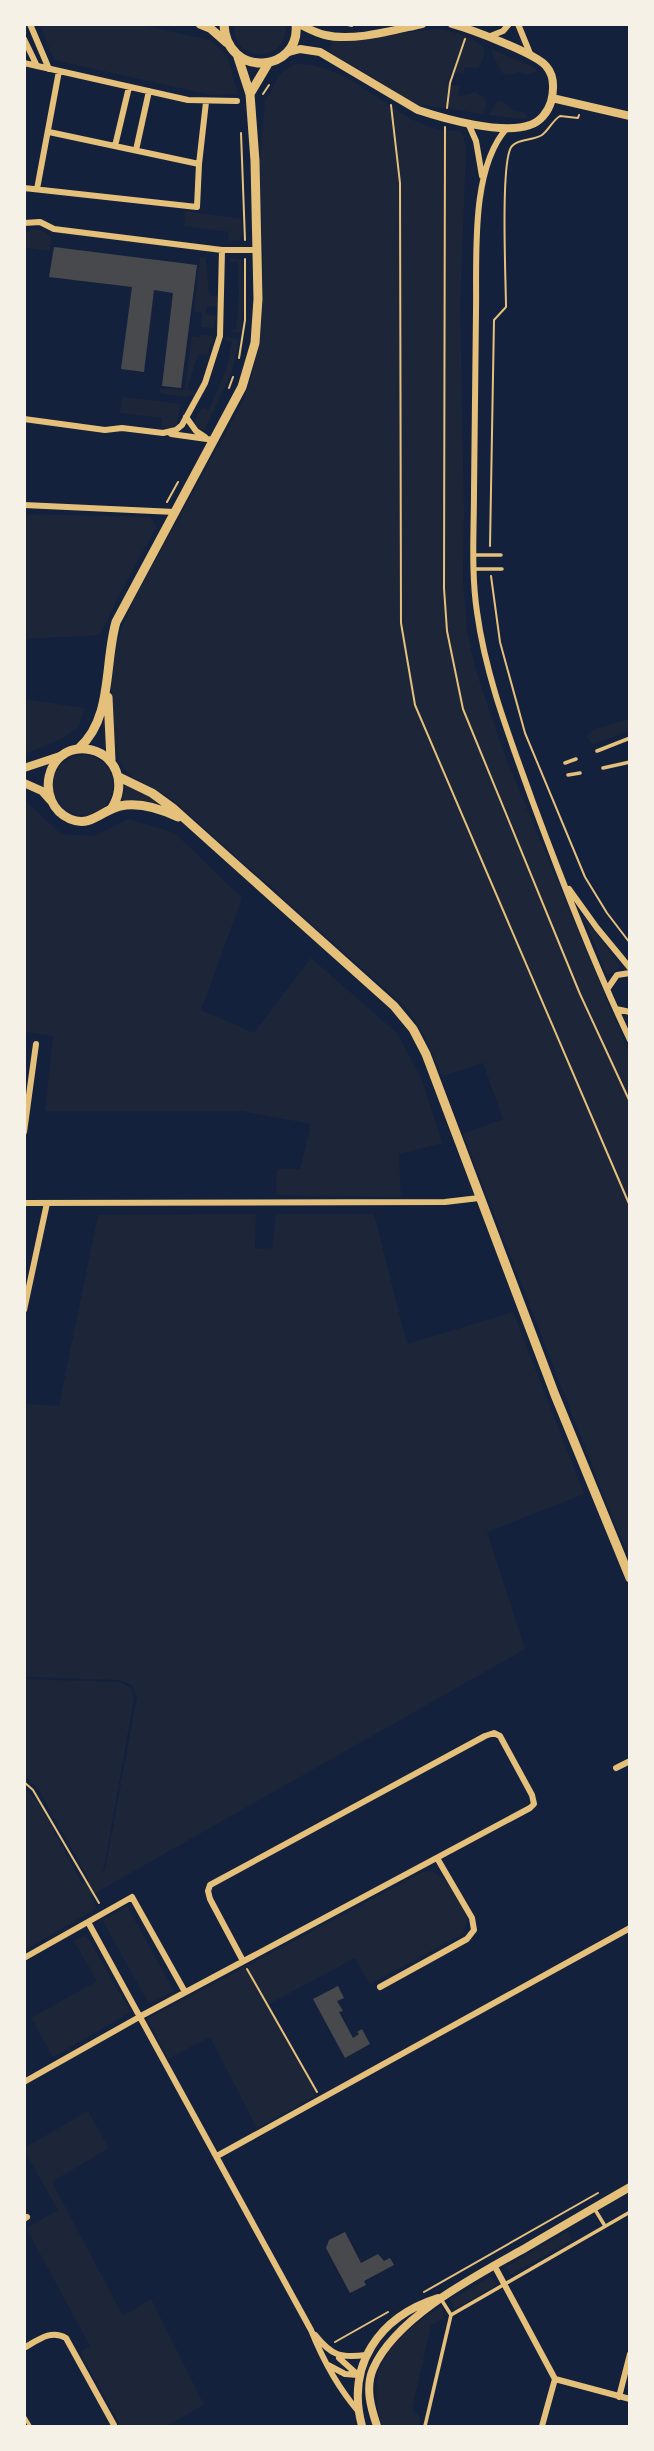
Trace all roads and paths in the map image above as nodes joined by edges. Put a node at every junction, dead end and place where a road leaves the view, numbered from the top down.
1 (30, 24) edge
2 (200, 24) edge
3 (224, 24) edge
4 (298, 24) edge
5 (422, 24) edge
6 (452, 24) edge
7 (509, 24) edge
8 (519, 24) edge
9 (488, 37) junction
10 (24, 39) edge
11 (462, 43) dead end
12 (229, 45) junction
13 (289, 52) junction
14 (531, 56) junction
15 (238, 57) junction
16 (268, 62) junction
17 (24, 63) edge
18 (37, 66) junction
19 (49, 69) junction
20 (59, 71) junction
21 (270, 81) dead end
22 (129, 86) junction
23 (149, 91) junction
24 (250, 94) junction
25 (395, 96) junction
26 (552, 98) junction
27 (237, 101) dead end
28 (206, 102) junction
29 (581, 104) junction
30 (447, 105) dead end
31 (629, 116) edge
32 (468, 122) junction
33 (507, 128) junction
34 (49, 132) junction
35 (115, 146) junction
36 (136, 150) junction
37 (199, 164) junction
38 (482, 178) junction
39 (24, 188) edge
40 (37, 189) junction
41 (24, 223) edge
42 (222, 250) junction
43 (258, 250) junction
44 (186, 417) junction
45 (24, 419) edge
46 (163, 433) junction
47 (214, 440) junction
48 (24, 505) edge
49 (175, 512) junction
50 (474, 555) junction
51 (490, 555) junction
52 (501, 555) dead end
53 (474, 569) junction
54 (490, 569) junction
55 (502, 569) dead end
56 (106, 685) junction
57 (629, 738) edge
58 (79, 748) junction
59 (597, 751) dead end
60 (63, 755) junction
61 (576, 759) dead end
62 (111, 761) junction
63 (629, 762) edge
64 (565, 763) dead end
65 (24, 768) edge
66 (603, 768) dead end
67 (580, 773) dead end
68 (568, 775) dead end
69 (119, 777) junction
70 (24, 783) edge
71 (50, 800) junction
72 (111, 809) junction
73 (192, 825) junction
74 (562, 879) junction
75 (629, 943) edge
76 (629, 970) edge
77 (608, 988) junction
78 (616, 1009) junction
79 (629, 1012) edge
80 (629, 1040) edge
81 (36, 1044) dead end
82 (24, 1132) edge
83 (479, 1198) junction
84 (24, 1203) edge
85 (47, 1203) junction
86 (629, 1206) edge
87 (24, 1310) edge
88 (629, 1578) edge
89 (629, 1761) edge
90 (616, 1768) dead end
91 (24, 1782) edge
92 (437, 1858) junction
93 (100, 1904) dead end
94 (88, 1922) junction
95 (629, 1928) edge
96 (24, 1958) edge
97 (243, 1961) junction
98 (380, 1987) dead end
99 (185, 1992) junction
100 (141, 2016) junction
101 (24, 2082) edge
102 (321, 2099) junction
103 (217, 2156) junction
104 (629, 2187) edge
105 (605, 2189) dead end
106 (594, 2208) junction
107 (629, 2212) edge
108 (605, 2226) junction
109 (495, 2265) junction
110 (505, 2284) junction
111 (423, 2292) dead end
112 (440, 2297) junction
113 (387, 2313) dead end
114 (451, 2315) junction
115 (311, 2330) junction
116 (24, 2348) edge
117 (329, 2350) junction
118 (629, 2354) edge
119 (366, 2355) junction
120 (326, 2364) junction
121 (358, 2375) junction
122 (371, 2378) junction
123 (555, 2379) junction
124 (619, 2397) junction
125 (629, 2399) edge
126 (359, 2412) junction
127 (24, 2416) edge
128 (114, 2425) edge
129 (30, 2427) edge
130 (362, 2427) edge
131 (377, 2427) edge
132 (425, 2427) edge
133 (542, 2427) edge

1 - 19 street
2 - 12 main road
3 - 12 main road
4 - 5 street
4 - 13 main road
6 - 9 street
7 - 9 street
8 - 14 street
9 - 14 street
10 - 18 street
11 - 30 path
12 - 15 main road
13 - 16 main road
13 - 25 street
14 - 26 street
15 - 16 main road
15 - 24 main road
16 - 24 main road
17 - 18 street
18 - 19 street
19 - 20 street
20 - 22 street
20 - 34 street
21 - 24 path
22 - 23 street
22 - 35 street
23 - 28 street
23 - 36 street
24 - 43 main road
25 - 32 street
25 - 86 path
26 - 29 street
26 - 33 street
27 - 28 street
28 - 37 street
29 - 31 street
29 - 51 path
32 - 33 street
32 - 38 street
33 - 38 street
34 - 35 street
34 - 40 street
35 - 36 street
36 - 37 street
37 - 40 street
38 - 50 street
39 - 40 street
41 - 42 street
42 - 43 street
42 - 44 street
43 - 47 main road
44 - 46 street
44 - 47 street
45 - 46 street
46 - 47 street
47 - 49 main road
48 - 49 street
49 - 56 main road
50 - 51 lane
50 - 53 street
51 - 52 lane
53 - 54 lane
53 - 74 street
54 - 55 lane
54 - 75 path
56 - 58 main road
56 - 62 main road
57 - 59 lane
58 - 60 main road
58 - 62 main road
60 - 65 street
60 - 71 main road
61 - 64 lane
62 - 69 main road
63 - 66 lane
67 - 68 lane
69 - 72 main road
69 - 73 main road
70 - 71 street
71 - 72 main road
72 - 73 main road
73 - 83 main road
74 - 76 street
74 - 77 street
76 - 77 street
77 - 78 street
78 - 79 street
78 - 80 street
81 - 82 street
83 - 85 street
83 - 88 main road
84 - 85 street
85 - 87 street
89 - 90 street
91 - 93 path
92 - 97 street
92 - 97 street
92 - 98 street
94 - 96 street
94 - 99 street
94 - 100 street
95 - 102 street
97 - 99 street
97 - 102 path
99 - 100 street
100 - 101 street
100 - 103 street
102 - 103 street
103 - 115 street
104 - 106 street
105 - 111 path
106 - 108 lane
106 - 109 street
107 - 108 lane
108 - 110 lane
109 - 110 street
109 - 112 street
110 - 114 lane
110 - 123 street
112 - 114 lane
112 - 119 street
112 - 122 street
113 - 117 path
114 - 132 lane
115 - 117 street
115 - 120 street
116 - 128 street
117 - 119 street
117 - 121 street
118 - 124 street
119 - 121 street
120 - 121 street
120 - 126 street
121 - 122 street
121 - 126 street
122 - 131 street
123 - 124 street
123 - 133 street
124 - 125 street
126 - 130 street
127 - 129 lane

